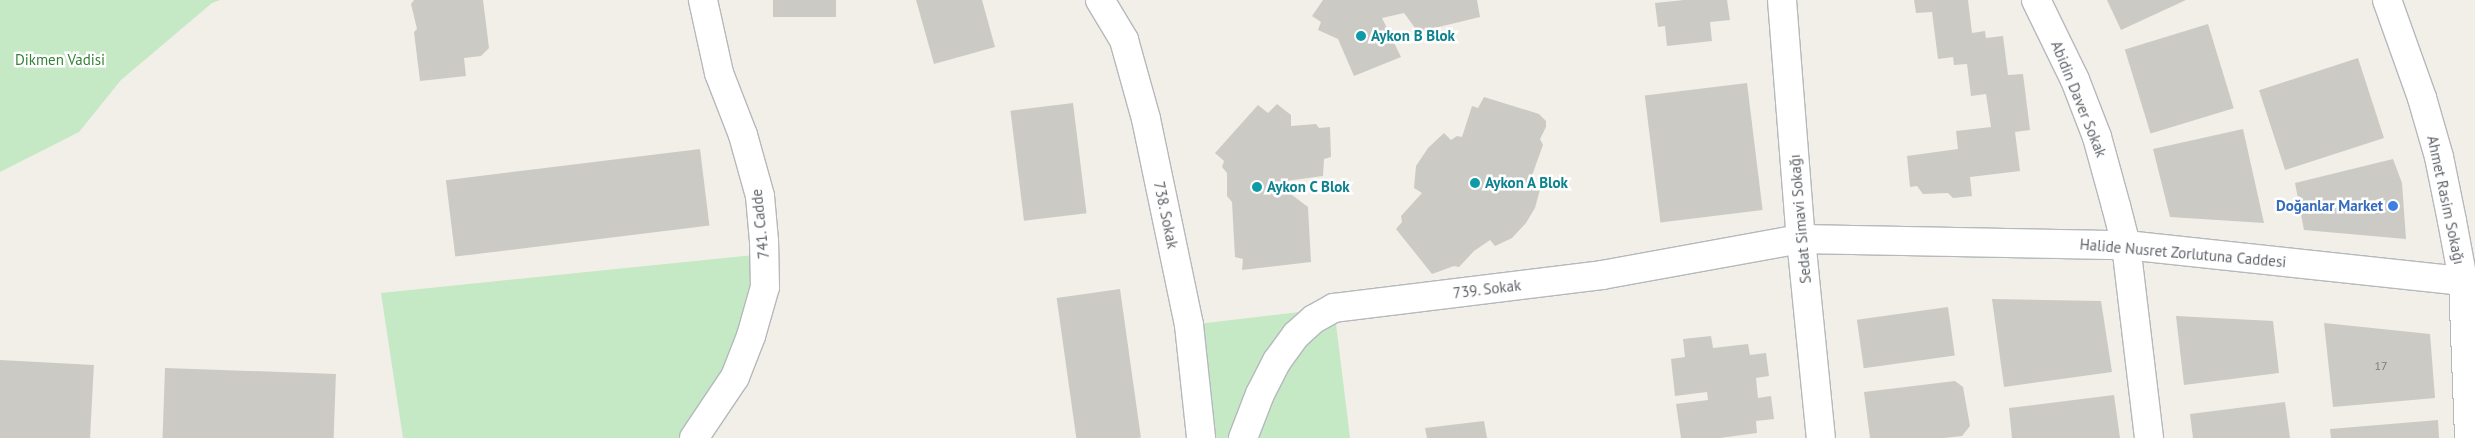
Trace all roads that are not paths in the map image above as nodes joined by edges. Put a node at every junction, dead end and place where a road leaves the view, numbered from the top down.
1 (703, 0) edge
2 (1100, 0) edge
3 (1782, 0) edge
4 (2036, 0) edge
5 (2387, 0) edge
6 (1801, 239) junction
7 (2126, 245) junction
8 (2469, 281) edge
9 (694, 438) edge
10 (1201, 438) edge
11 (1243, 438) edge
12 (1821, 438) edge
13 (2149, 438) edge
14 (2469, 438) edge

1 - 9 street, 741. Cadde
2 - 10 street, 738. Sokak
3 - 6 street, Sedat Simavi Sokağı
4 - 7 street, Abidin Daver Sokak
5 - 8 street, Ahmet Rasim Sokağı
6 - 7 street, Halide Nusret Zorlutuna Caddesi
6 - 11 street, 739. Sokak
6 - 12 street, Sedat Simavi Sokağı
7 - 8 street, Halide Nusret Zorlutuna Caddesi
7 - 13 street, Abidin Daver Sokak
8 - 14 street, Ahmet Rasim Sokağı

